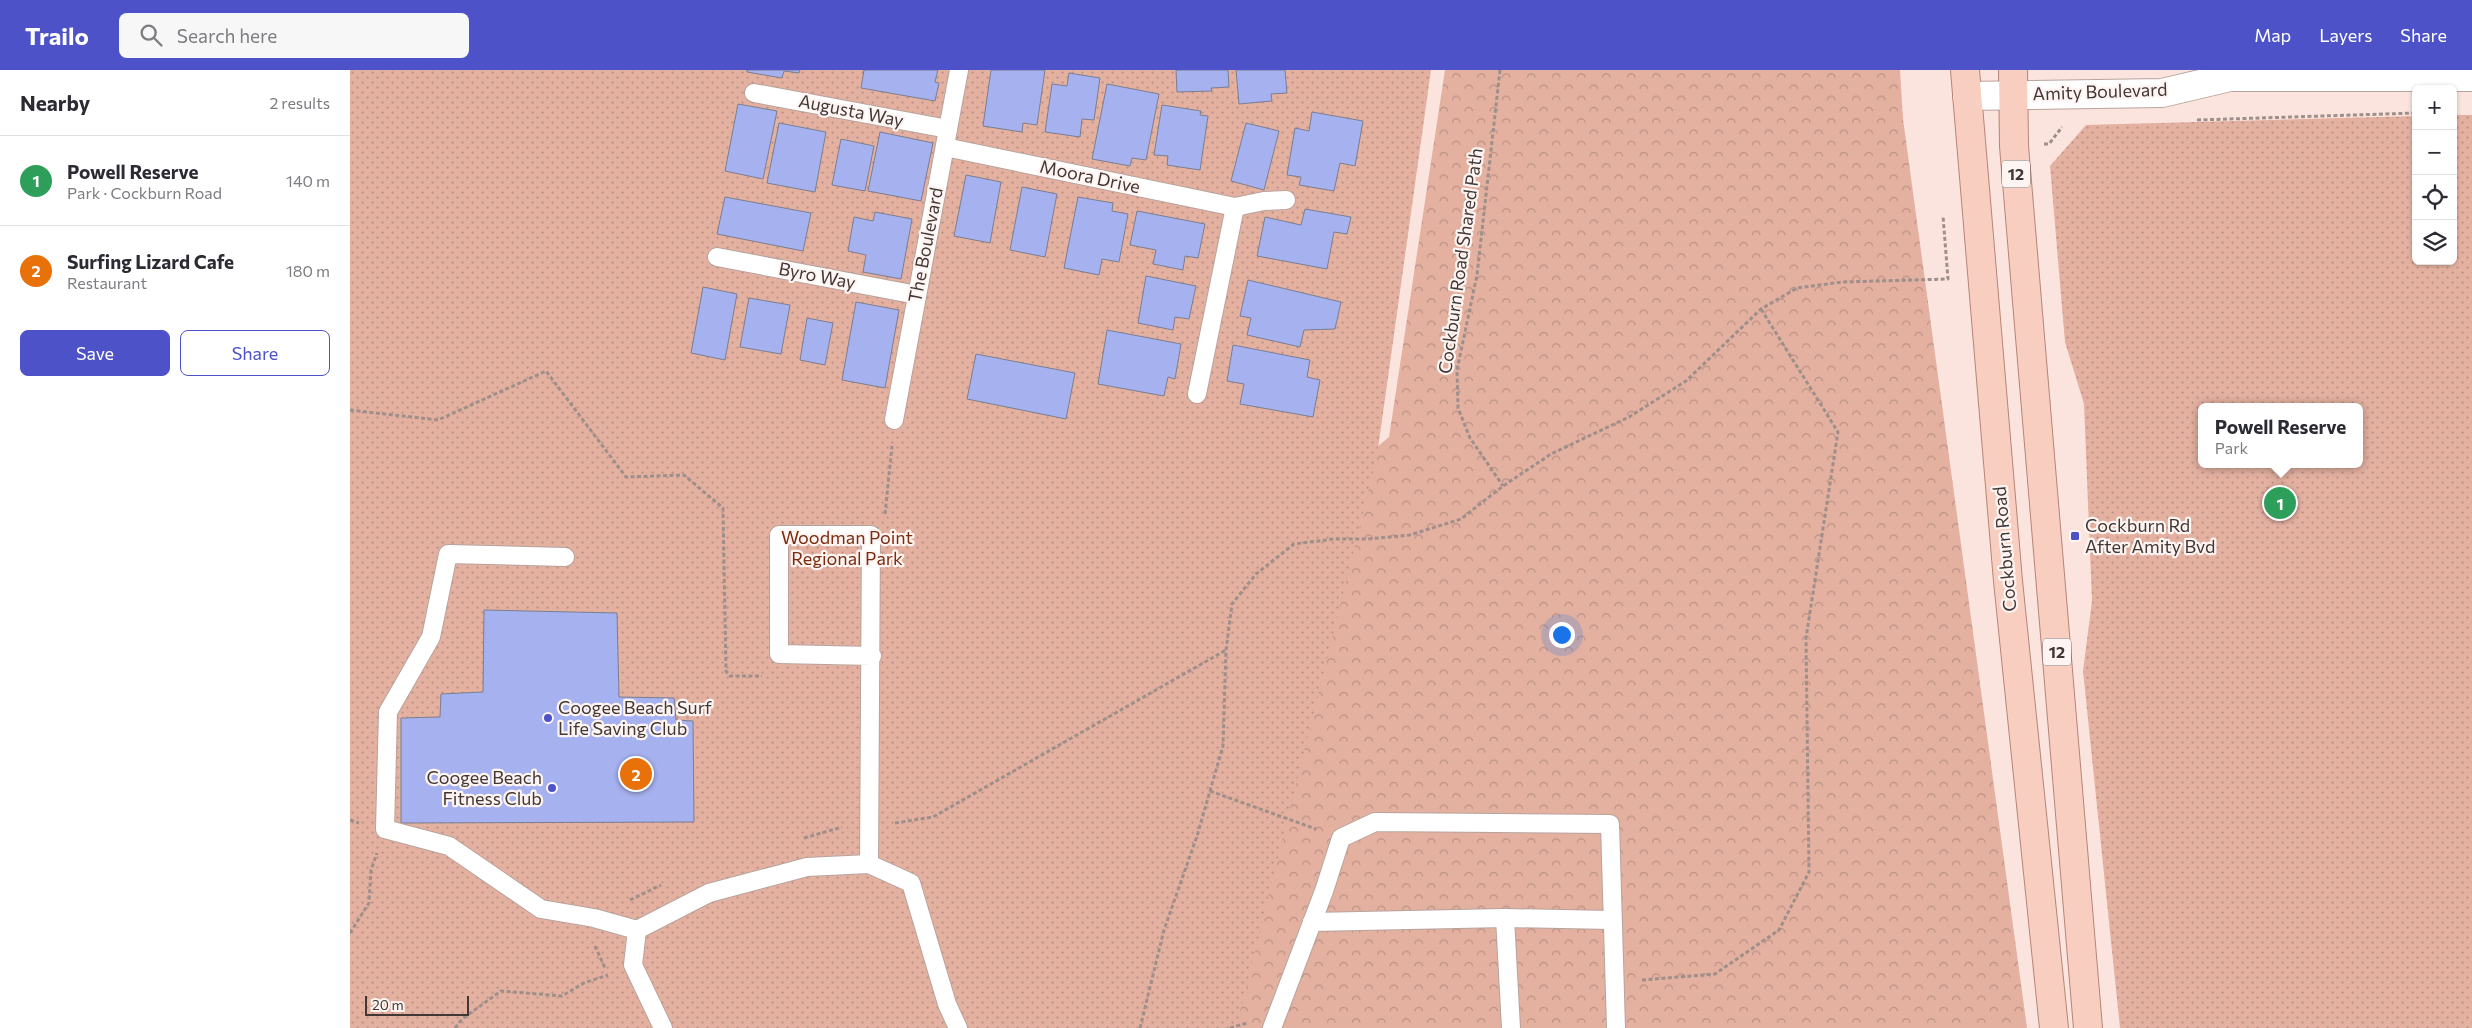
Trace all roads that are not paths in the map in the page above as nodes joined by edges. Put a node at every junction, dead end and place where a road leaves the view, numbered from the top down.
1 (958, 70) edge
2 (2199, 70) edge
3 (2230, 77) junction
4 (2472, 77) edge
5 (2013, 82) edge
6 (1966, 83) edge
7 (754, 93) dead end
8 (948, 129) junction
9 (945, 147) junction
10 (1286, 200) dead end
11 (1235, 208) junction
12 (717, 258) dead end
13 (917, 295) junction
14 (1197, 394) dead end
15 (894, 420) road end
16 (566, 556) dead end
17 (872, 656) junction
18 (869, 864) junction
19 (1506, 918) junction
20 (1612, 920) junction
21 (1312, 922) junction
22 (637, 930) junction
23 (663, 1028) edge
24 (958, 1028) edge
25 (1272, 1028) edge
26 (1510, 1028) edge
27 (1616, 1028) edge
28 (2054, 1028) edge
29 (2088, 1028) edge

1 - 8 lane, The Boulevard
2 - 3 street, Amity Boulevard
3 - 4 street, Amity Boulevard
3 - 5 street, Amity Boulevard
5 - 6 street, Amity Boulevard
5 - 29 main road, 12
6 - 28 main road, Cockburn Road
7 - 8 lane, Augusta Way
8 - 9 lane, The Boulevard
9 - 11 lane, Moora Drive
9 - 13 lane, The Boulevard
10 - 11 lane, Moora Drive
11 - 14 lane
12 - 13 lane, Byro Way
13 - 15 lane, The Boulevard
16 - 22 lane
17 - 17 lane
17 - 18 lane
18 - 22 lane
18 - 24 lane
19 - 20 lane
19 - 21 lane
19 - 26 lane
20 - 21 lane
20 - 27 lane
21 - 25 lane
22 - 23 lane

